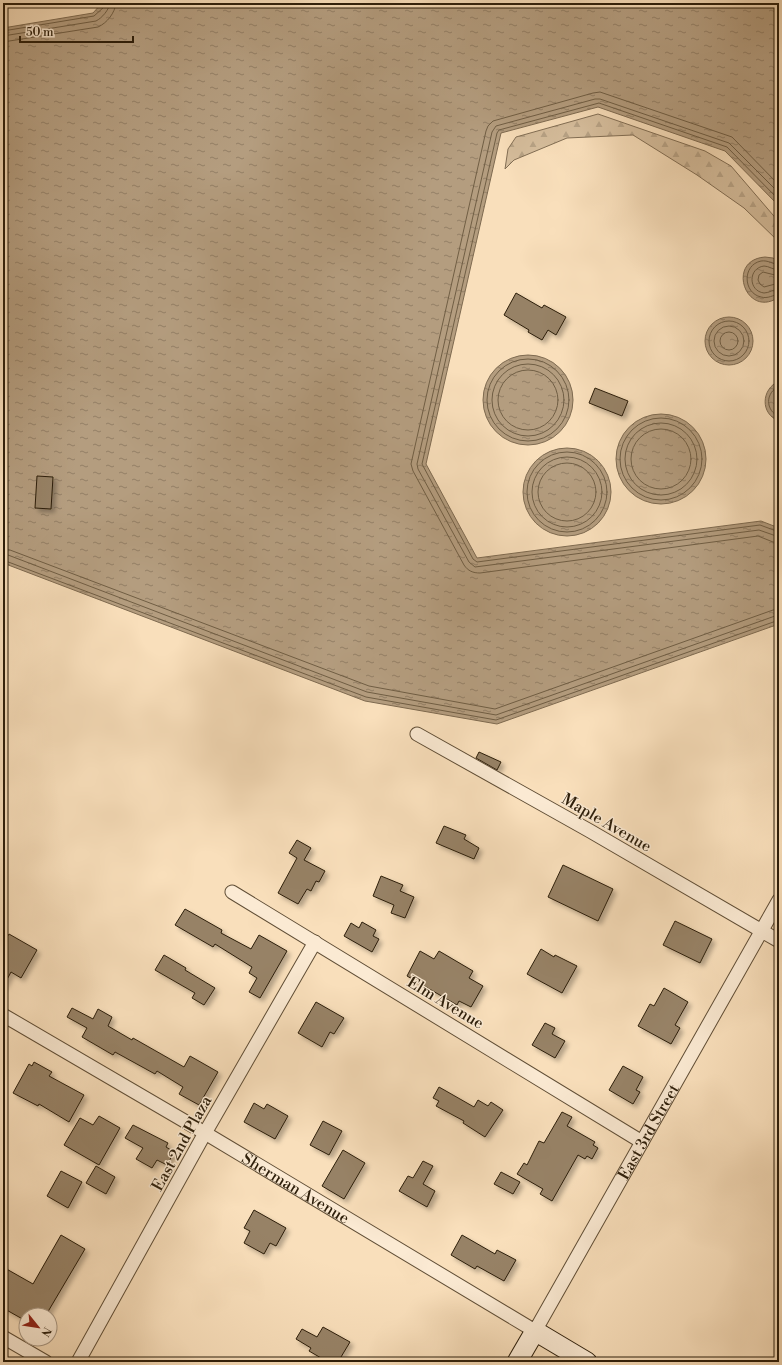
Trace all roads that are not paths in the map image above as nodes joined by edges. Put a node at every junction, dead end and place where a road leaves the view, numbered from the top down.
1 (417, 734) dead end
2 (232, 892) dead end
3 (779, 900) edge
4 (762, 931) junction
5 (779, 941) edge
6 (315, 942) junction
7 (3, 1015) edge
8 (205, 1134) junction
9 (642, 1142) junction
10 (535, 1331) junction
11 (3, 1337) edge
12 (46, 1362) edge
13 (78, 1362) edge
14 (517, 1362) edge
15 (587, 1362) edge

1 - 4 street, Maple Avenue
2 - 6 street, Elm Avenue
3 - 4 street, East 3rd Street
4 - 5 street, Maple Avenue
4 - 9 street, East 3rd Street
6 - 8 street, East 2nd Plaza
6 - 9 street, Elm Avenue
7 - 8 street, Sherman Avenue
8 - 10 street, Sherman Avenue
8 - 13 street, East 2nd Plaza
9 - 10 street, East 3rd Street
10 - 14 street, East 3rd Street
10 - 15 street, Sherman Avenue
11 - 12 street

